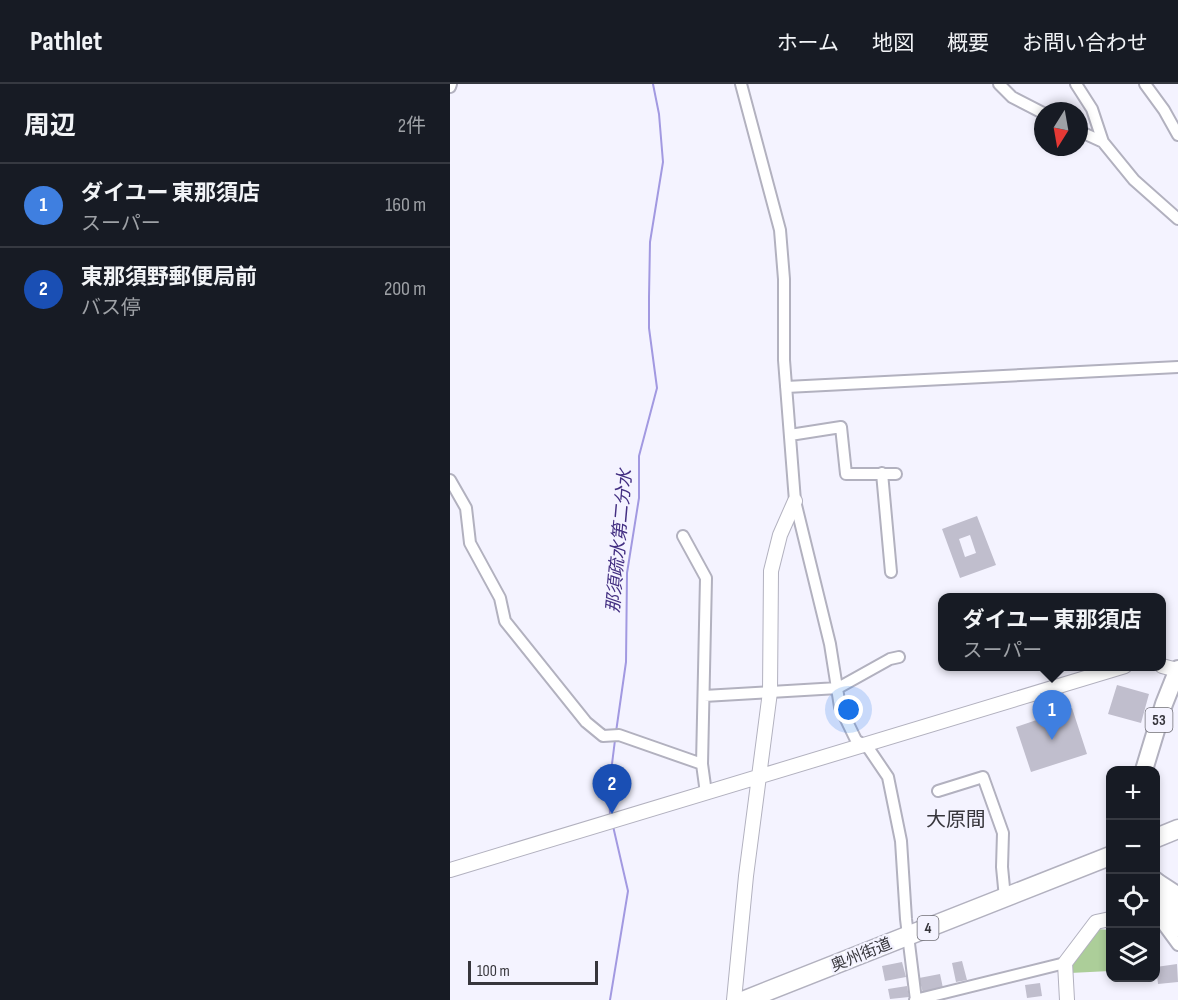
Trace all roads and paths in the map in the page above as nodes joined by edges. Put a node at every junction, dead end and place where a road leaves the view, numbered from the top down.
1 (741, 84) edge
2 (999, 84) edge
3 (1076, 84) edge
4 (1145, 84) edge
5 (1034, 108) edge
6 (1088, 135) edge
7 (1178, 135) edge
8 (1103, 142) junction
9 (1178, 219) edge
10 (1178, 367) edge
11 (786, 387) junction
12 (790, 435) junction
13 (882, 473) junction
14 (896, 474) dead end
15 (450, 480) edge
16 (795, 501) junction
17 (683, 536) dead end
18 (891, 572) dead end
19 (899, 657) dead end
20 (1178, 670) edge
21 (1108, 671) edge
22 (838, 688) junction
23 (770, 692) junction
24 (705, 696) junction
25 (863, 744) junction
26 (702, 764) junction
27 (1145, 766) edge
28 (761, 775) junction
29 (938, 791) dead end
30 (706, 793) junction
31 (1178, 829) edge
32 (1160, 836) edge
33 (1106, 859) edge
34 (450, 870) edge
35 (1160, 882) edge
36 (1160, 885) edge
37 (1178, 892) edge
38 (1005, 898) junction
39 (1160, 906) edge
40 (1178, 908) edge
41 (1106, 920) edge
42 (1160, 922) edge
43 (1178, 928) edge
44 (908, 936) junction
45 (1178, 945) edge
46 (1065, 963) junction
47 (735, 1000) edge
48 (745, 1000) edge
49 (916, 1000) edge
50 (1067, 1000) edge

1 - 11 street
2 - 5 street
3 - 8 street
4 - 7 street
6 - 8 street
8 - 9 street
10 - 11 street
11 - 12 street
12 - 13 street
12 - 16 street
13 - 14 street
13 - 18 street
15 - 26 street
16 - 22 street
16 - 23 street
17 - 24 street
19 - 22 street
20 - 27 main road, 53
21 - 25 street
22 - 23 street
22 - 25 street
23 - 24 street
23 - 28 street
24 - 26 street
25 - 28 street
25 - 44 street
26 - 30 street
28 - 30 street
28 - 47 street
29 - 38 street
30 - 34 street
31 - 32 highway
33 - 38 highway, 奥州街道 / 4
35 - 37 street
36 - 40 main road
38 - 44 highway, 奥州街道 / 4
39 - 43 main road
41 - 46 street
42 - 45 street
44 - 48 highway, 奥州街道 / 4
44 - 49 street
46 - 49 street
46 - 50 street

